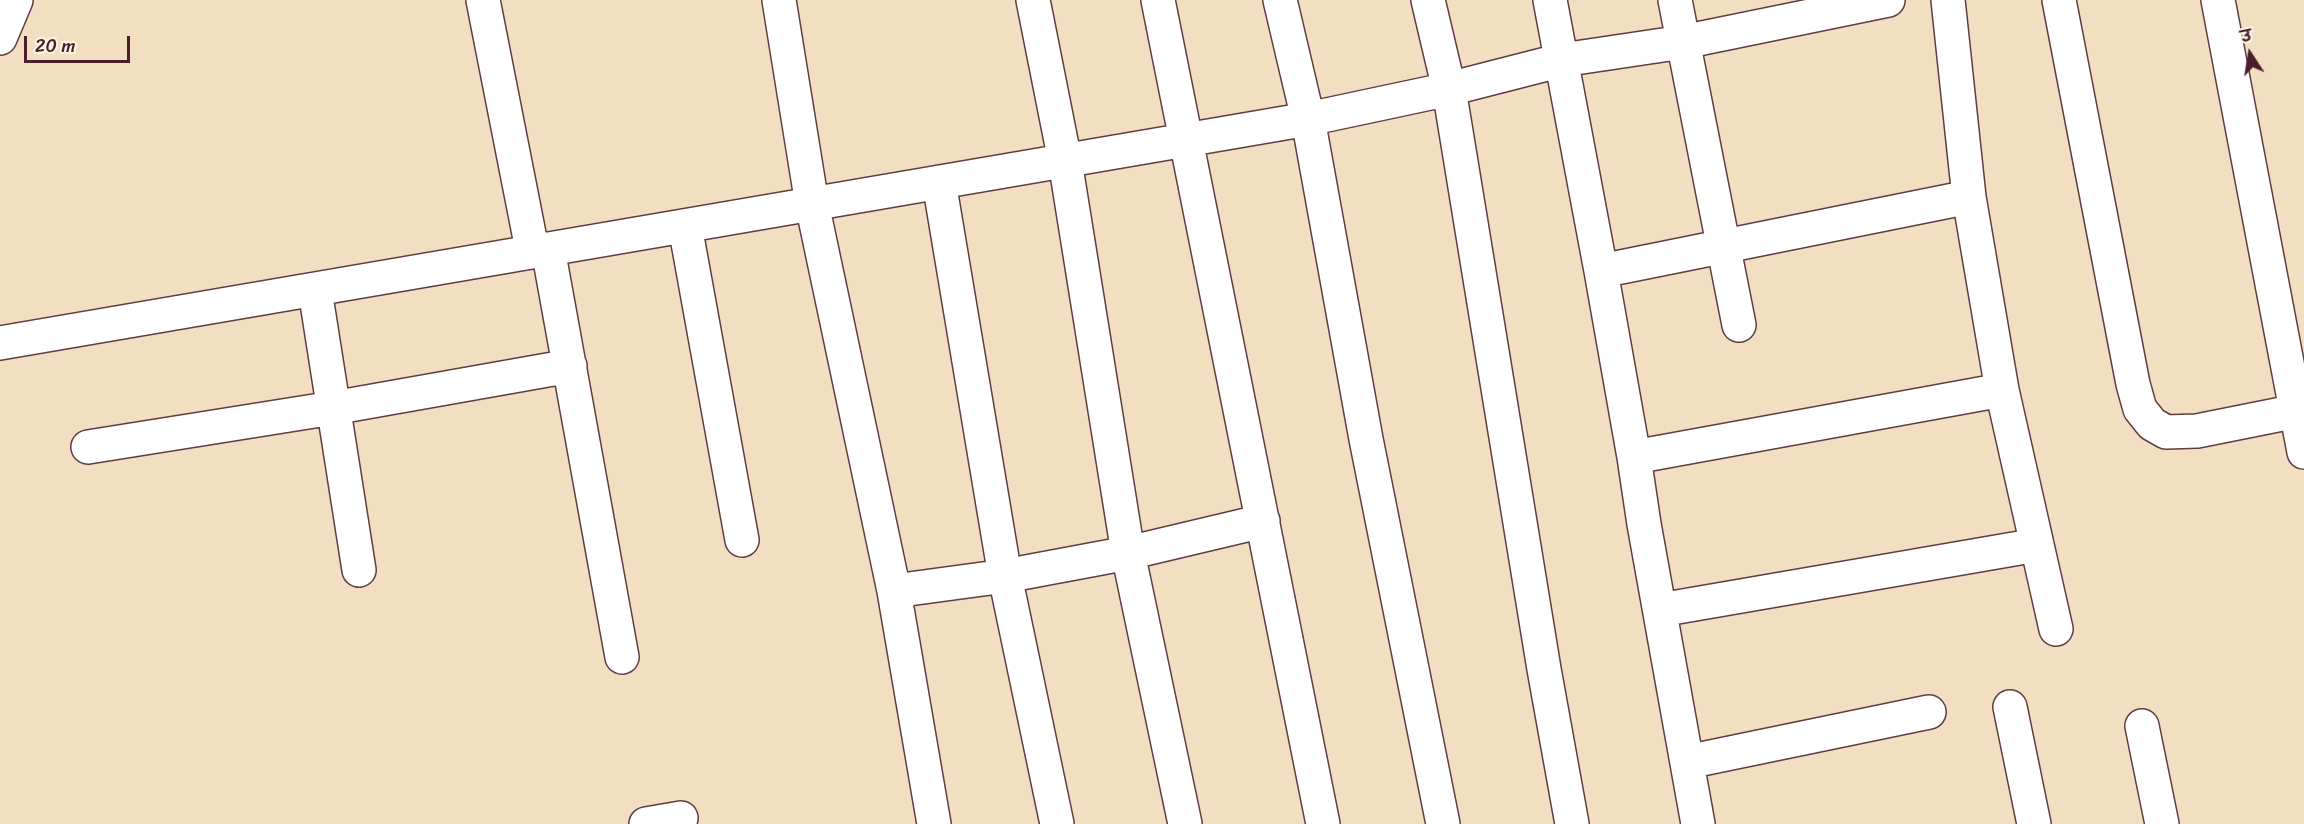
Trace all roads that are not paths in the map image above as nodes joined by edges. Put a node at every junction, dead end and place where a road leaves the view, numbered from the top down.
1 (16, 0) edge
2 (483, 0) edge
3 (779, 0) edge
4 (1033, 0) edge
5 (1158, 0) edge
6 (1280, 0) edge
7 (1428, 0) edge
8 (1550, 0) edge
9 (1675, 0) edge
10 (1887, 0) edge
11 (1948, 0) edge
12 (2059, 0) edge
13 (2218, 0) edge
14 (0, 38) edge
15 (1683, 42) junction
16 (1562, 60) junction
17 (1449, 90) junction
18 (1308, 119) junction
19 (1185, 140) junction
20 (1065, 161) junction
21 (939, 182) junction
22 (1969, 197) junction
23 (812, 204) junction
24 (685, 226) junction
25 (1724, 246) junction
26 (548, 249) junction
27 (1601, 271) junction
28 (315, 290) junction
29 (1739, 325) dead end
30 (0, 343) edge
31 (570, 366) junction
32 (2002, 390) junction
33 (333, 408) junction
34 (2297, 411) junction
35 (88, 447) dead end
36 (2304, 452) edge
37 (1634, 457) junction
38 (1263, 520) junction
39 (742, 540) dead end
40 (2037, 545) junction
41 (1128, 553) junction
42 (359, 570) dead end
43 (1005, 576) junction
44 (894, 591) junction
45 (1660, 610) junction
46 (2056, 629) dead end
47 (622, 657) dead end
48 (2010, 707) dead end
49 (1929, 711) dead end
50 (2142, 726) dead end
51 (1687, 762) junction
52 (681, 818) dead end
53 (646, 824) edge
54 (934, 824) edge
55 (1057, 824) edge
56 (1185, 824) edge
57 (1323, 824) edge
58 (1443, 824) edge
59 (1572, 824) edge
60 (1698, 824) edge
61 (2034, 824) edge
62 (2162, 824) edge

1 - 14 street
2 - 26 street
3 - 23 street
4 - 20 street
5 - 19 street
6 - 18 street
7 - 17 street
8 - 16 street
9 - 15 street
10 - 15 street
11 - 22 street
12 - 34 street
13 - 34 street
15 - 16 street
15 - 25 street
16 - 17 street
16 - 27 street
17 - 18 street
17 - 59 street
18 - 19 street
18 - 58 street
19 - 20 street
19 - 38 street
20 - 21 street
20 - 41 street
21 - 23 street
21 - 43 street
22 - 25 street
22 - 32 street
23 - 24 street
23 - 44 street
24 - 26 street
24 - 39 street
25 - 27 street
25 - 29 street
26 - 28 street
26 - 31 street
27 - 37 street
28 - 30 street
28 - 33 street
31 - 33 street
31 - 47 street
32 - 37 street
32 - 40 street
33 - 35 street
33 - 42 street
34 - 36 street
37 - 45 street
38 - 41 street
38 - 57 street
40 - 45 street
40 - 46 street
41 - 43 street
41 - 56 street
43 - 44 street
43 - 55 street
44 - 54 street
45 - 51 street
48 - 61 street
49 - 51 street
50 - 62 street
51 - 60 street
52 - 53 street

